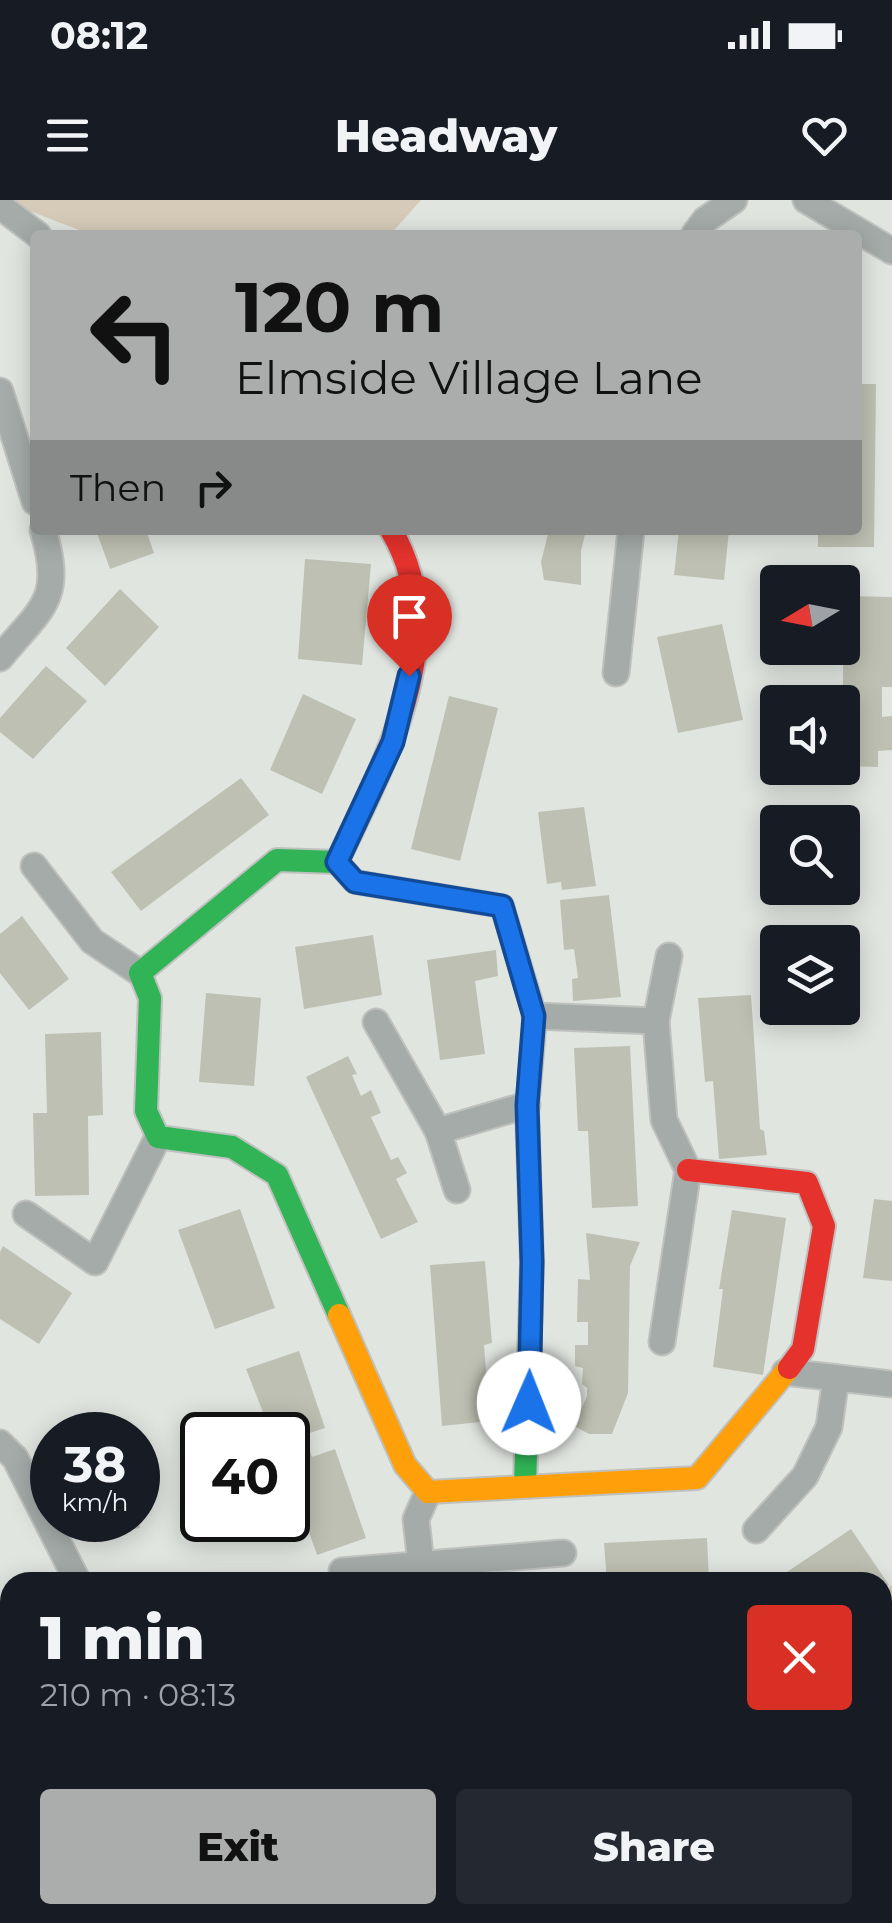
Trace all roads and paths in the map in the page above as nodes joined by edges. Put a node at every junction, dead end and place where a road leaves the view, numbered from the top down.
1 (734, 200) edge
2 (806, 200) edge
3 (0, 206) edge
4 (31, 230) edge
5 (698, 230) edge
6 (857, 230) edge
7 (862, 233) edge
8 (892, 251) edge
9 (0, 391) edge
10 (30, 486) edge
11 (44, 535) edge
12 (395, 535) edge
13 (630, 535) edge
14 (0, 658) edge
15 (616, 672) dead end
16 (337, 862) junction
17 (34, 866) dead end
18 (669, 956) dead end
19 (140, 973) junction
20 (534, 1016) junction
21 (376, 1022) dead end
22 (656, 1022) junction
23 (527, 1105) junction
24 (438, 1131) junction
25 (158, 1136) junction
26 (688, 1170) junction
27 (457, 1190) dead end
28 (26, 1214) dead end
29 (662, 1342) dead end
30 (785, 1372) junction
31 (836, 1378) junction
32 (892, 1384) edge
33 (0, 1443) edge
34 (525, 1485) junction
35 (428, 1492) junction
36 (756, 1530) dead end
37 (563, 1553) dead end
38 (421, 1564) junction
39 (342, 1571) dead end
40 (73, 1572) edge

1 - 5 street
2 - 6 street
3 - 4 street
7 - 8 street
9 - 10 street
11 - 14 street
12 - 16 street
13 - 15 street
16 - 19 street
16 - 20 street
17 - 19 street
18 - 22 street
19 - 25 street
20 - 22 street
20 - 23 street
21 - 24 street
22 - 26 street
23 - 24 street
23 - 34 street
24 - 27 street
25 - 28 street
25 - 35 street
26 - 29 street
26 - 30 street
30 - 31 street
30 - 34 street
31 - 32 street
31 - 36 street
33 - 40 street
34 - 35 street
35 - 38 street
37 - 38 street
38 - 39 street

